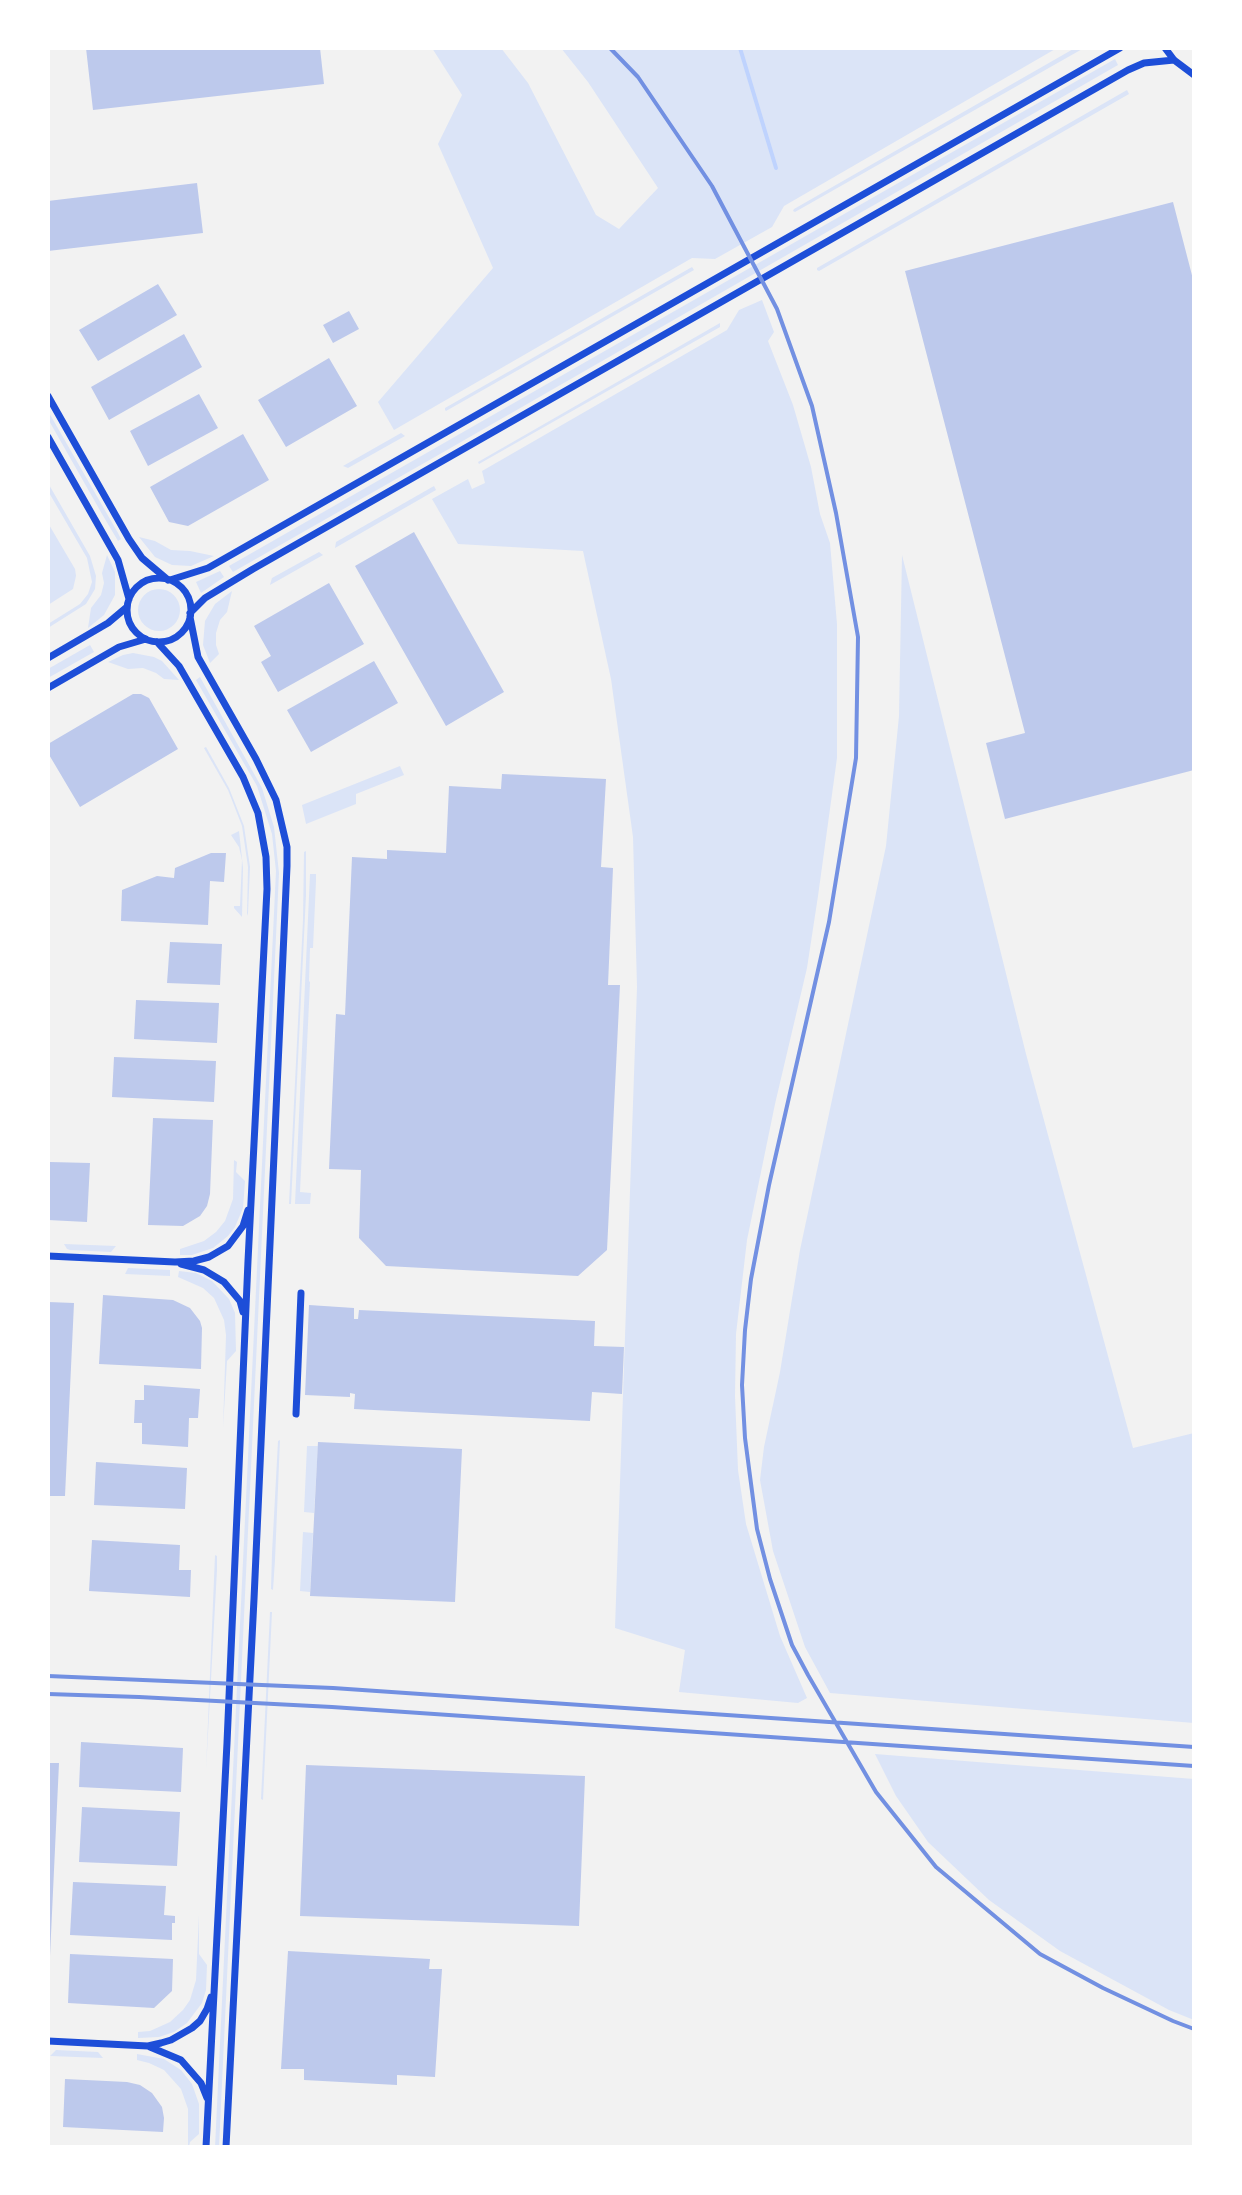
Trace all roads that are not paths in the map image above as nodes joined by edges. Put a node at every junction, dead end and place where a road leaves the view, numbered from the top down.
1 (1120, 48) edge
2 (1165, 48) edge
3 (1174, 60) junction
4 (1194, 75) edge
5 (48, 396) edge
6 (48, 437) edge
7 (169, 580) junction
8 (128, 603) junction
9 (190, 615) junction
10 (146, 639) junction
11 (157, 642) junction
12 (48, 658) edge
13 (48, 688) edge
14 (252, 1200) junction
15 (48, 1256) edge
16 (175, 1262) junction
17 (301, 1293) dead end
18 (246, 1320) junction
19 (296, 1414) dead end
20 (214, 1987) junction
21 (48, 2041) edge
22 (148, 2046) junction
23 (209, 2102) junction
24 (206, 2147) edge
25 (226, 2147) edge

1 - 7 street
2 - 3 street
3 - 4 street
3 - 9 street
5 - 7 street
6 - 8 street
7 - 8 street
7 - 9 street
8 - 10 street
8 - 12 street
9 - 11 street
9 - 25 street
10 - 11 street
10 - 13 street
11 - 14 street
14 - 16 street
14 - 18 street
15 - 16 street
16 - 18 street
17 - 19 street
18 - 20 street
20 - 22 street
20 - 23 street
21 - 22 street
22 - 23 street
23 - 24 street

